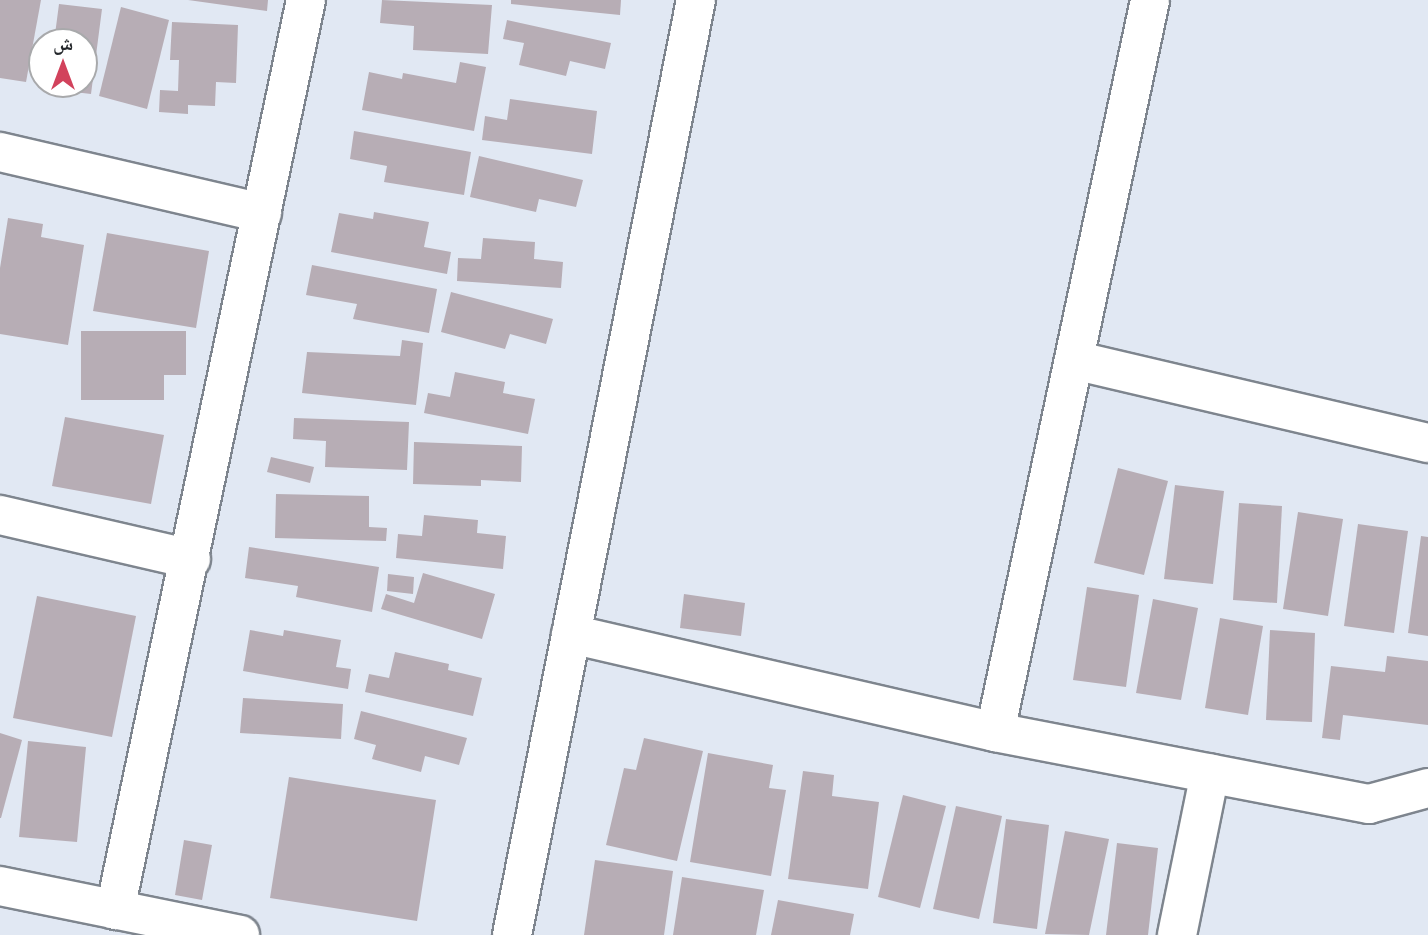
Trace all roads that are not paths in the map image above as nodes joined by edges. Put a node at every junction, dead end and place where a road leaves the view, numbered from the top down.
1 (306, 0) edge
2 (696, 0) edge
3 (1150, 0) edge
4 (0, 152) edge
5 (262, 213) junction
6 (1074, 360) junction
7 (1428, 443) edge
8 (0, 515) edge
9 (191, 559) junction
10 (571, 634) junction
11 (995, 732) junction
12 (1210, 774) junction
13 (1428, 788) edge
14 (0, 886) edge
15 (115, 910) junction
16 (240, 935) edge
17 (512, 935) edge
18 (1177, 935) edge

1 - 5 street
2 - 10 street
3 - 6 street
4 - 5 street
5 - 9 street
6 - 7 street
6 - 11 street
8 - 9 street
9 - 15 street
10 - 11 street
10 - 17 street
11 - 12 street
12 - 13 street
12 - 18 street
14 - 15 street
15 - 16 street

